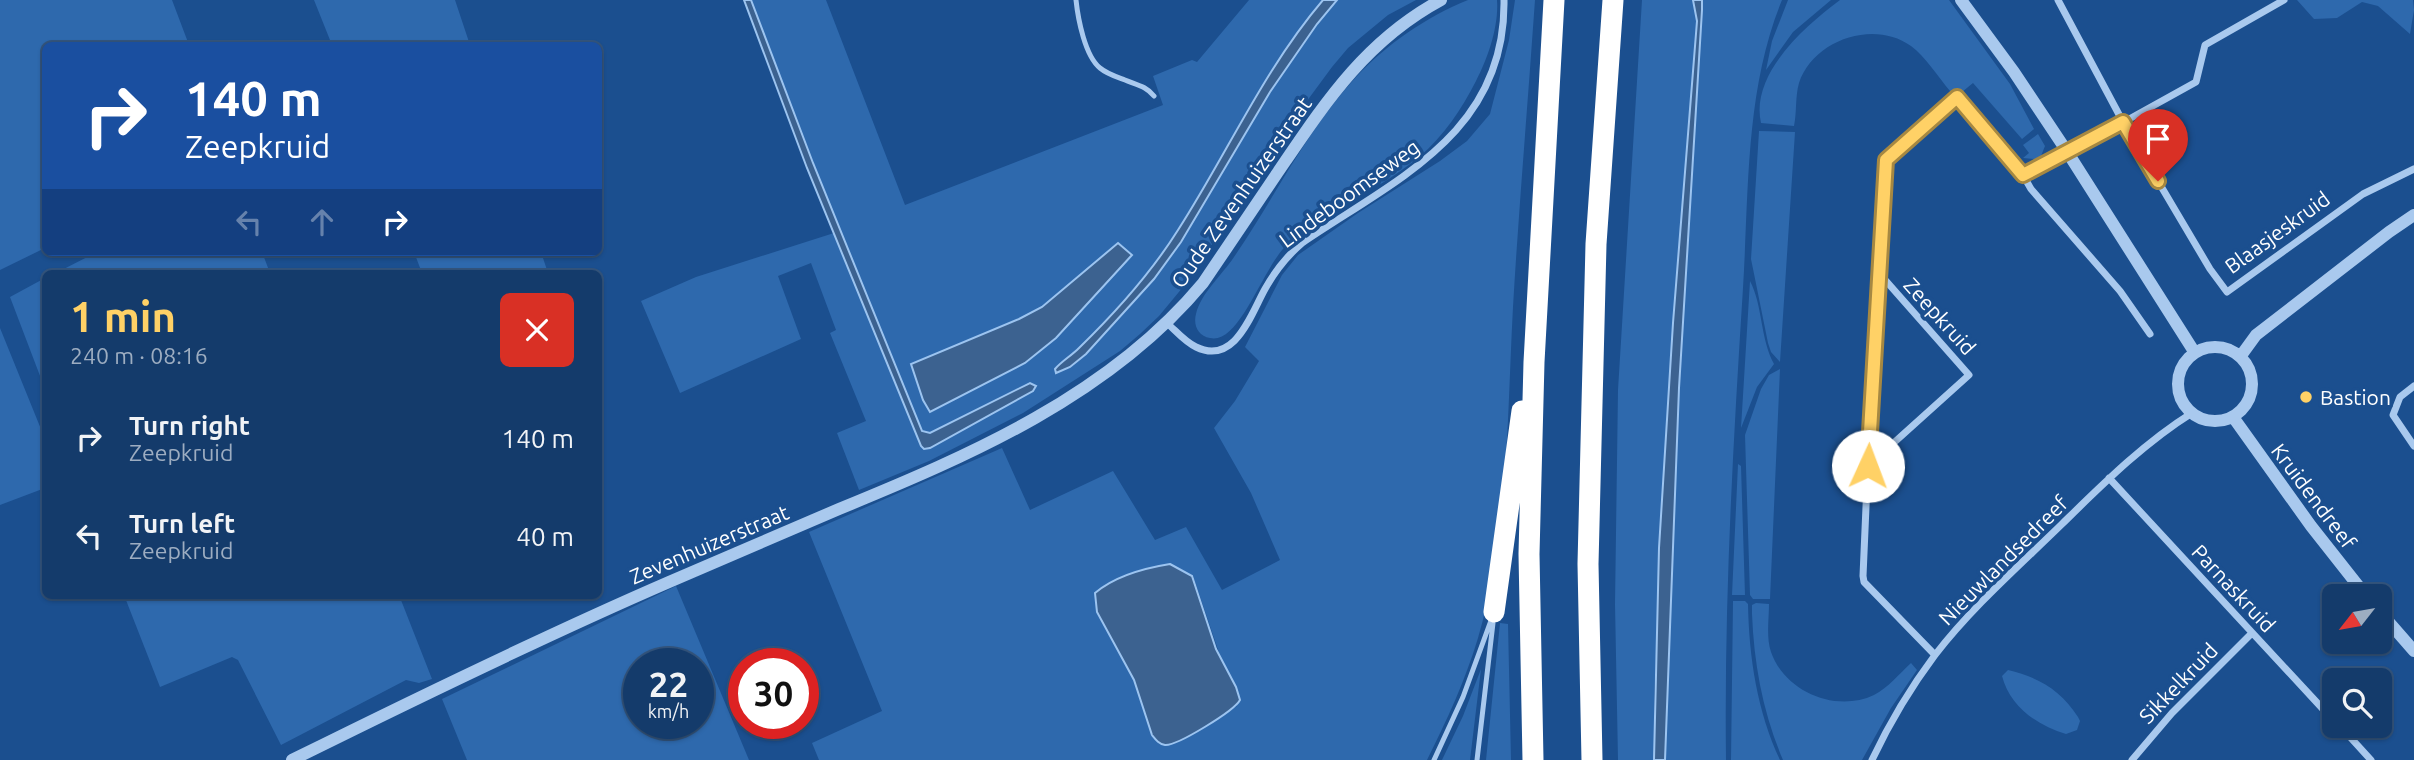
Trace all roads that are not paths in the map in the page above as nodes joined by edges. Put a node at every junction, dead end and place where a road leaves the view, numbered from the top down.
1 (1076, 0) edge
2 (1441, 0) edge
3 (1504, 0) edge
4 (1554, 0) edge
5 (1612, 0) edge
6 (1961, 0) edge
7 (2058, 0) edge
8 (2284, 0) edge
9 (1154, 96) dead end
10 (2123, 122) junction
11 (2068, 153) junction
12 (2414, 169) edge
13 (2023, 175) junction
14 (2414, 215) edge
15 (1879, 273) junction
16 (1167, 323) junction
17 (2150, 334) dead end
18 (2194, 353) junction
19 (2240, 357) junction
20 (1534, 362) junction
21 (2414, 386) edge
22 (2192, 412) junction
23 (2233, 416) junction
24 (992, 442) joint
25 (2414, 446) edge
26 (1868, 466) junction
27 (2109, 478) junction
28 (2357, 584) edge
29 (1494, 612) junction
30 (2392, 626) edge
31 (2252, 633) junction
32 (2414, 651) edge
33 (1935, 655) junction
34 (2322, 708) edge
35 (2351, 738) edge
36 (292, 760) edge
37 (1434, 760) edge
38 (1478, 760) edge
39 (1533, 760) edge
40 (1592, 760) edge
41 (1872, 760) edge
42 (2132, 760) edge
43 (2371, 760) edge

1 - 9 lane
2 - 16 street, Oude Zevenhuizerstraat
3 - 16 street, Lindeboomseweg
4 - 20 highway
5 - 40 highway
6 - 11 street
7 - 10 street
8 - 10 street
10 - 11 street
10 - 12 street, Blaasjeskruid
11 - 13 street
11 - 18 street
13 - 15 street, Zeepkruid
13 - 17 street, Zeepkruid
14 - 19 street
15 - 26 street, Zeepkruid
15 - 26 street, Zeepkruid
16 - 24 street, Oude Zevenhuizerstraat
18 - 19 street
18 - 22 street
19 - 23 street
20 - 29 highway
20 - 39 highway
21 - 25 street
22 - 23 street
22 - 27 street, Nieuwlandsedreef
23 - 28 street, Kruidendreef
24 - 36 street, Zevenhuizerstraat
26 - 33 street, Zeepkruid
27 - 31 street, Parnaskruid
27 - 33 street, Nieuwlandsedreef
29 - 37 lane
29 - 38 lane
30 - 32 street
31 - 34 street, Parnaskruid
31 - 42 street, Sikkelkruid
33 - 41 street, Nieuwlandsedreef
35 - 43 street

